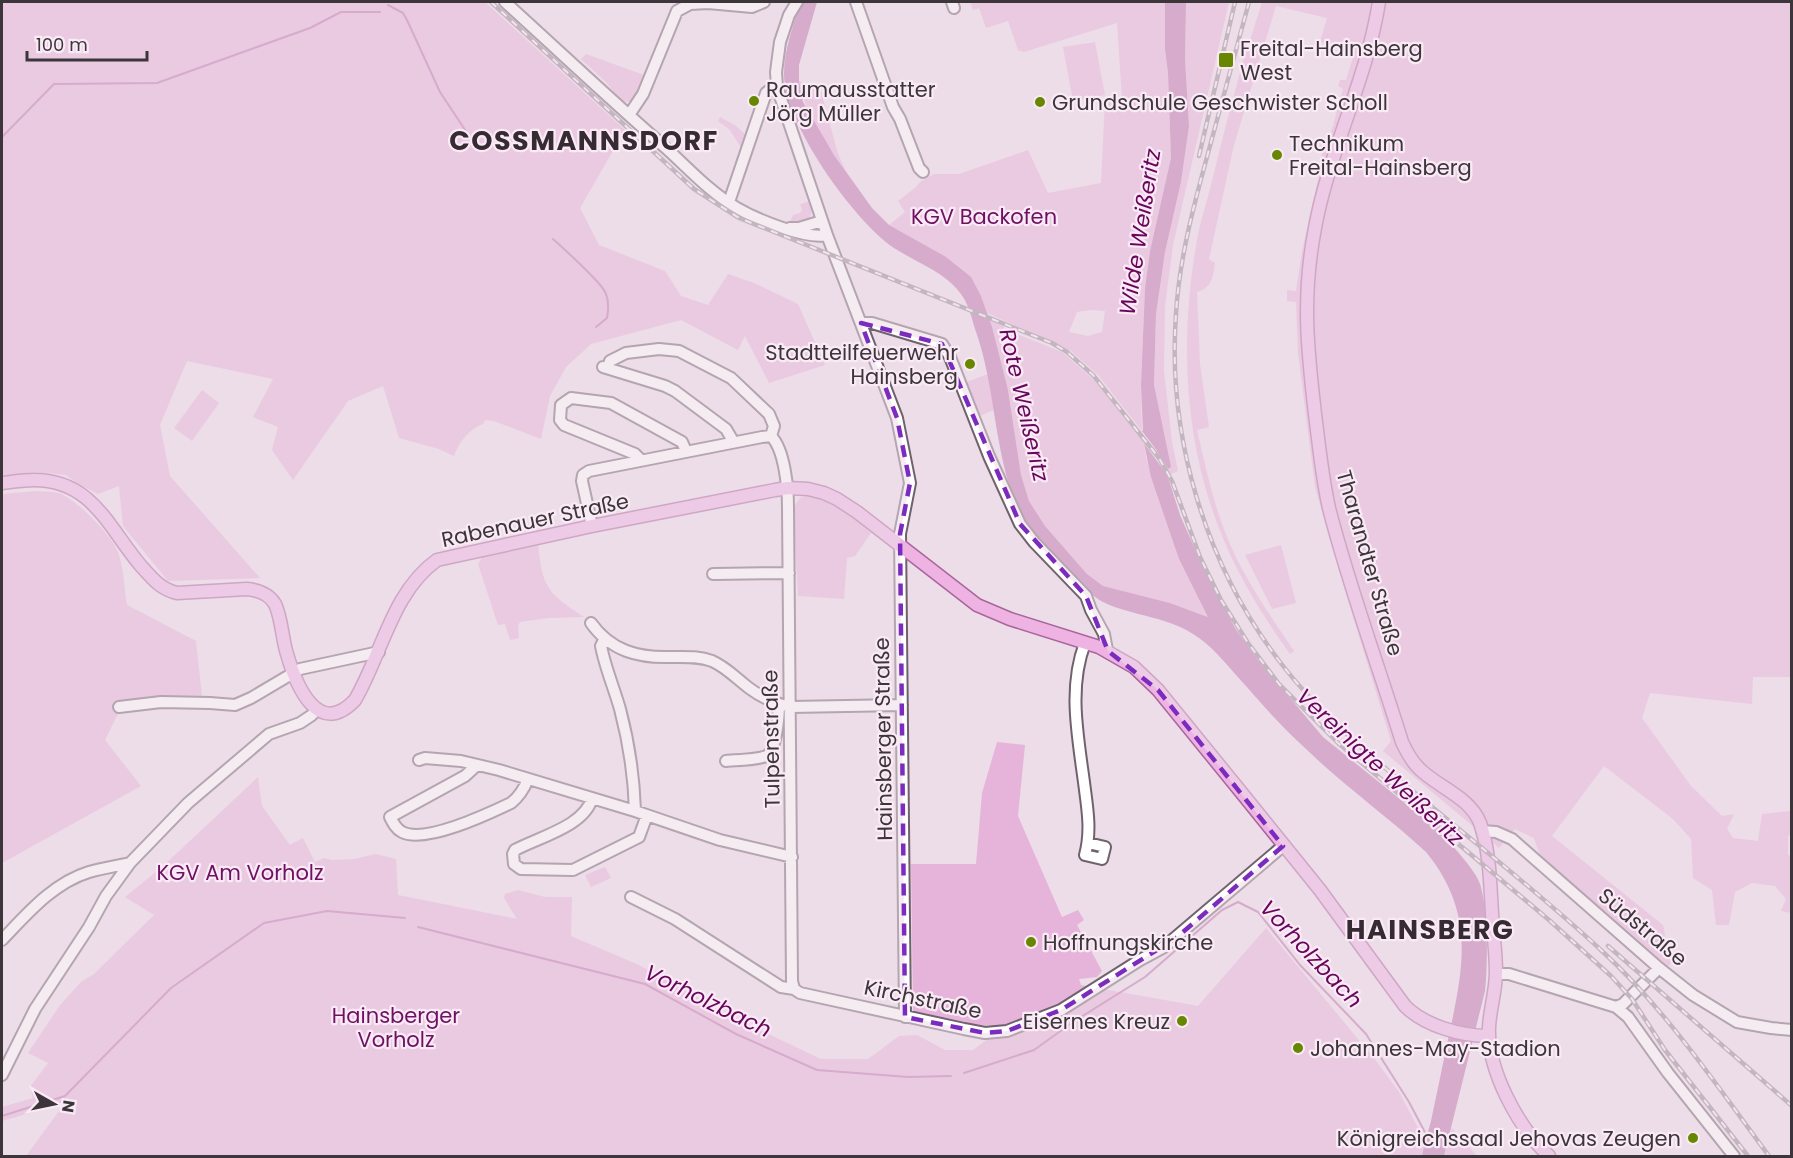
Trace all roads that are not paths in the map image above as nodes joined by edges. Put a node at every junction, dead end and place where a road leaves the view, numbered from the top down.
1 (505, 2) edge
2 (764, 2) edge
3 (856, 2) edge
4 (1379, 2) edge
5 (792, 3) edge
6 (777, 87) junction
7 (629, 115) junction
8 (923, 172) dead end
9 (729, 202) junction
10 (822, 221) junction
11 (787, 228) junction
12 (827, 235) junction
13 (861, 323) junction
14 (771, 436) junction
15 (733, 441) junction
16 (686, 451) junction
17 (641, 460) junction
18 (2, 483) edge
19 (788, 488) junction
20 (592, 526) junction
21 (900, 545) junction
22 (789, 573) junction
23 (713, 574) dead end
24 (591, 623) dead end
25 (607, 642) junction
26 (1085, 643) junction
27 (1107, 650) junction
28 (379, 652) junction
29 (293, 672) junction
30 (779, 704) junction
31 (902, 705) junction
32 (119, 707) dead end
33 (791, 707) junction
34 (316, 710) junction
35 (419, 760) dead end
36 (726, 761) dead end
37 (477, 765) junction
38 (528, 779) junction
39 (591, 798) junction
40 (635, 811) junction
41 (647, 815) junction
42 (1482, 831) junction
43 (1088, 843) dead end
44 (1283, 846) junction
45 (792, 857) junction
46 (130, 862) junction
47 (630, 897) dead end
48 (2, 940) edge
49 (1659, 968) junction
50 (1496, 974) junction
51 (794, 989) junction
52 (1616, 1007) junction
53 (905, 1017) junction
54 (1791, 1030) edge
55 (1489, 1036) junction
56 (2, 1075) edge
57 (1549, 1156) edge
58 (1734, 1156) edge

1 - 7 street
2 - 7 street
3 - 8 street
4 - 42 main road, Tharandter Straße
5 - 6 street
6 - 9 street
6 - 10 street
7 - 9 street
9 - 11 street
10 - 11 street
10 - 12 street
11 - 12 street
12 - 13 street, Hainsberger Straße
13 - 21 street, Hainsberger Straße
13 - 27 street
14 - 15 street
14 - 15 street, Tulpenstraße
14 - 19 street, Tulpenstraße
15 - 16 street
16 - 17 street
16 - 17 street
17 - 20 street
18 - 29 main road
19 - 20 main road, Rabenauer Straße
19 - 21 main road, Rabenauer Straße
19 - 22 street, Tulpenstraße
20 - 28 main road, Rabenauer Straße
21 - 26 main road, Rabenauer Straße
21 - 31 street, Hainsberger Straße
22 - 23 street
22 - 33 street, Tulpenstraße
24 - 25 street
25 - 30 street
25 - 40 street
26 - 27 main road, Rabenauer Straße
26 - 43 street
27 - 44 main road, Rabenauer Straße
28 - 29 street
28 - 34 main road, Rabenauer Straße
29 - 32 street
29 - 34 main road
30 - 33 street
30 - 36 street
31 - 33 street
31 - 53 street, Hainsberger Straße
33 - 45 street, Tulpenstraße
34 - 46 street
35 - 37 street
37 - 38 street
37 - 38 street
38 - 39 street
39 - 40 street
39 - 41 street
40 - 41 street
41 - 45 street
42 - 49 street, Südstraße
42 - 50 main road, Tharandter Straße
44 - 53 street, Kirchstraße
44 - 55 main road, Rabenauer Straße
45 - 51 street, Tulpenstraße
46 - 48 street
46 - 56 street
47 - 51 street, Kirchstraße
49 - 52 street
49 - 54 street, Südstraße
50 - 52 street
50 - 55 main road, Tharandter Straße
51 - 53 street, Kirchstraße
52 - 58 street
55 - 57 main road, Tharandter Straße

